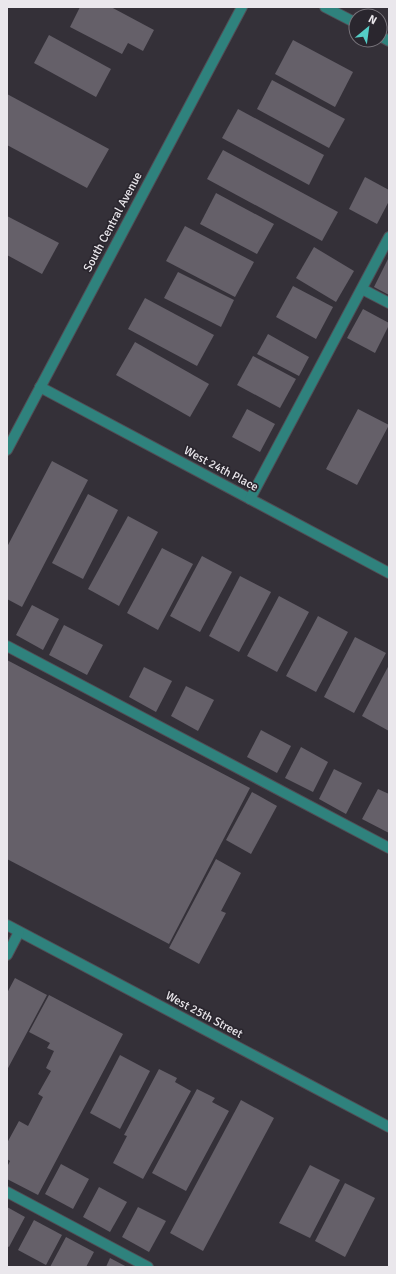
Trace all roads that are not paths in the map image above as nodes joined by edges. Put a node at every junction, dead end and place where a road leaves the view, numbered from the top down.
1 (242, 7) edge
2 (326, 7) edge
3 (348, 19) edge
4 (389, 237) edge
5 (362, 289) junction
6 (389, 303) edge
7 (40, 387) junction
8 (7, 450) edge
9 (250, 499) junction
10 (389, 573) edge
11 (7, 646) edge
12 (389, 848) edge
13 (7, 925) edge
14 (19, 932) junction
15 (7, 955) edge
16 (389, 1127) edge
17 (7, 1192) edge
18 (148, 1267) edge

1 - 7 street, South Central Avenue
2 - 3 street
4 - 5 street
5 - 6 street
5 - 9 street
7 - 8 street, South Central Avenue
7 - 9 street, West 24th Place
9 - 10 street, West 24th Place
11 - 12 street
13 - 14 street, West 25th Street
14 - 15 street
14 - 16 street, West 25th Street
17 - 18 street

